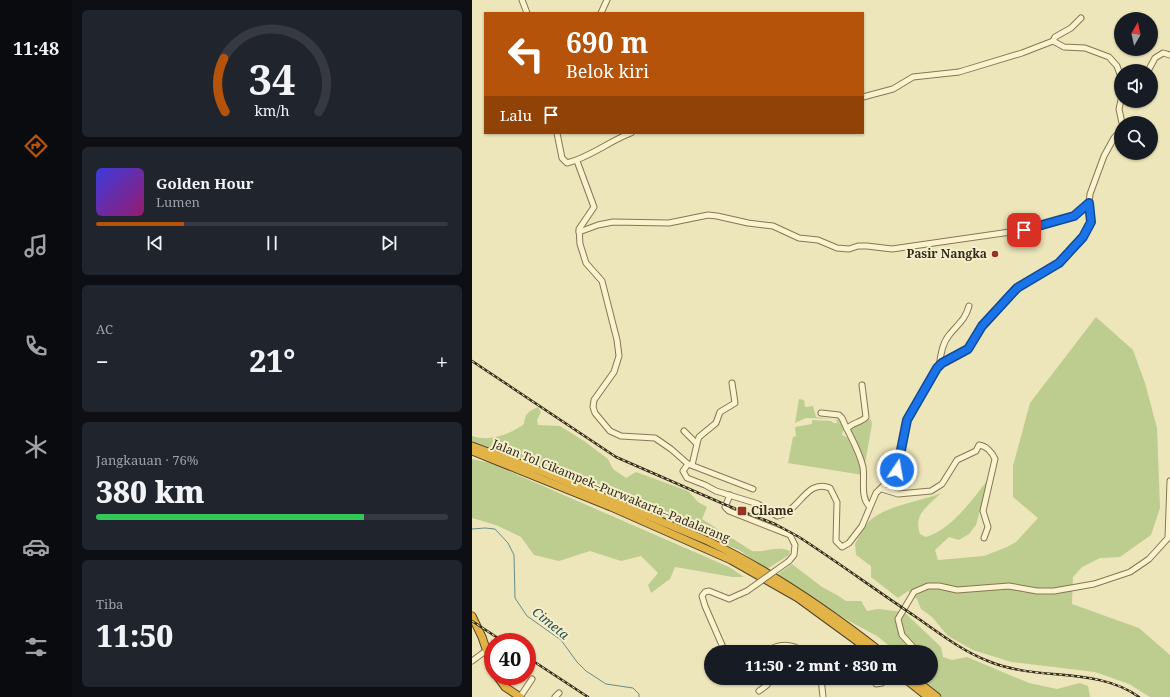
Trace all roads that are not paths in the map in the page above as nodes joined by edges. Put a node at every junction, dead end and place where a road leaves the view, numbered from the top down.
1 (522, 0) edge
2 (607, 0) edge
3 (527, 12) edge
4 (601, 12) edge
5 (1081, 18) dead end
6 (1053, 41) junction
7 (1170, 55) edge
8 (1115, 64) edge
9 (1153, 64) edge
10 (864, 97) edge
11 (557, 134) edge
12 (628, 134) edge
13 (1114, 138) edge
14 (577, 161) junction
15 (1089, 203) junction
16 (579, 232) junction
17 (969, 306) dead end
18 (939, 366) junction
19 (732, 383) dead end
20 (862, 385) dead end
21 (821, 413) dead end
22 (847, 429) junction
23 (684, 431) dead end
24 (697, 443) junction
25 (472, 446) edge
26 (472, 451) edge
27 (690, 464) junction
28 (1170, 481) edge
29 (753, 489) dead end
30 (882, 489) junction
31 (730, 496) junction
32 (869, 506) junction
33 (984, 538) dead end
34 (472, 616) edge
35 (484, 643) edge
36 (722, 645) edge
37 (862, 645) edge
38 (872, 645) edge
39 (911, 645) edge
40 (484, 652) edge
41 (472, 661) edge
42 (528, 685) edge
43 (767, 685) edge
44 (822, 685) edge
45 (913, 685) edge
46 (922, 685) edge
47 (505, 687) edge
48 (759, 691) dead end
49 (520, 697) edge
50 (823, 697) edge
51 (928, 697) edge
52 (938, 697) edge

1 - 3 street
2 - 4 street
5 - 6 street
6 - 8 street
6 - 10 street
7 - 9 street
11 - 14 street
12 - 14 street
13 - 15 street
14 - 16 street
15 - 16 street
15 - 18 street
16 - 27 street
17 - 18 street
18 - 30 street
19 - 24 street
20 - 22 street
21 - 22 street
22 - 32 street
23 - 24 street
24 - 27 street
25 - 38 highway, Jalan Tol Cikampek–Purwakarta–Padalarang
26 - 37 highway, Jalan Tol Cikampek–Purwakarta–Padalarang
27 - 29 street
27 - 31 street
28 - 39 street
30 - 32 street
30 - 33 street
31 - 32 street
31 - 36 street, bridge
34 - 35 highway
40 - 41 street
42 - 49 street
43 - 48 street
44 - 50 street
45 - 51 highway
46 - 52 highway
47 - 49 highway

